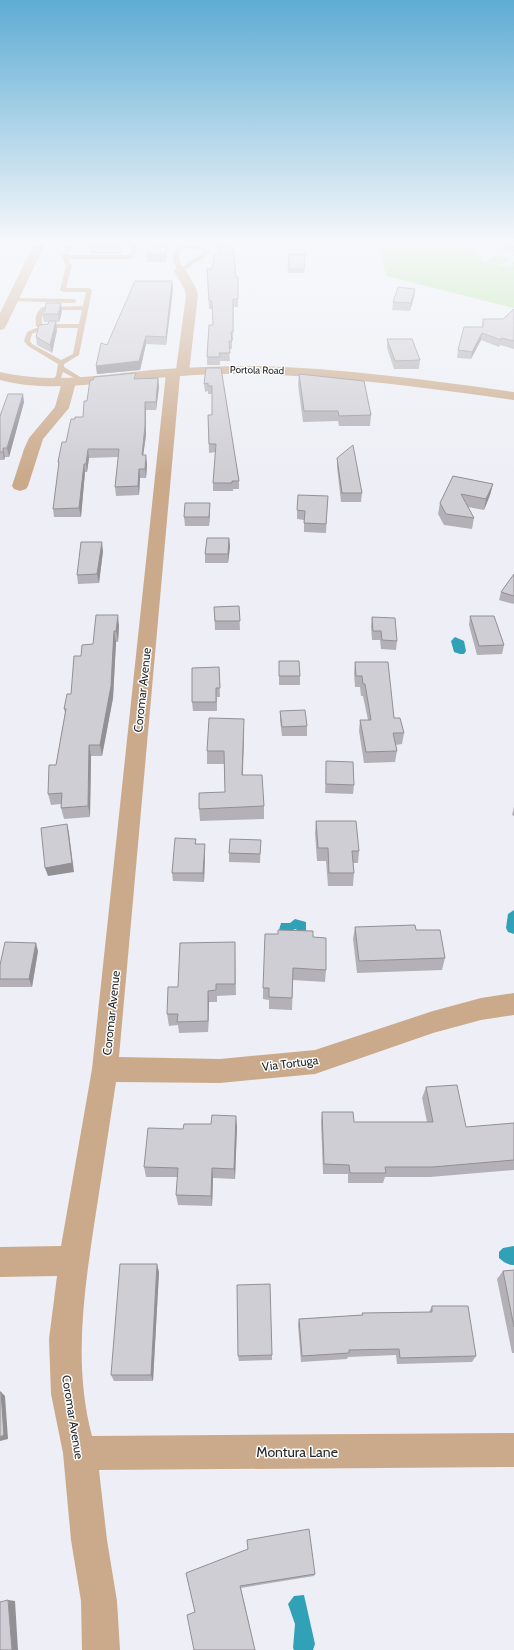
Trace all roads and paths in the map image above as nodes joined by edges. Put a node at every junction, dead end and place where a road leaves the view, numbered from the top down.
1 (38, 321) edge
2 (83, 321) edge
3 (187, 321) edge
4 (82, 328) junction
5 (60, 365) junction
6 (178, 373) junction
7 (0, 376) edge
8 (84, 381) junction
9 (69, 382) junction
10 (51, 383) junction
11 (514, 396) edge
12 (20, 486) dead end
13 (514, 1004) edge
14 (105, 1069) junction
15 (74, 1261) junction
16 (0, 1262) edge
17 (514, 1450) edge
18 (80, 1453) junction
19 (101, 1650) edge

1 - 4 lane
2 - 4 lane
3 - 6 street, Coromar Avenue
4 - 5 lane
4 - 5 lane
5 - 8 lane
5 - 10 lane
6 - 8 street, Portola Road
6 - 11 street, Portola Road
6 - 14 street, Coromar Avenue
7 - 10 street, Portola Road
8 - 9 street, Portola Road
9 - 10 street, Portola Road
9 - 12 street
13 - 14 street, Via Tortuga
14 - 15 street, Coromar Avenue
15 - 16 street
15 - 18 street, Coromar Avenue
17 - 18 street, Montura Lane
18 - 19 street, Coromar Avenue

